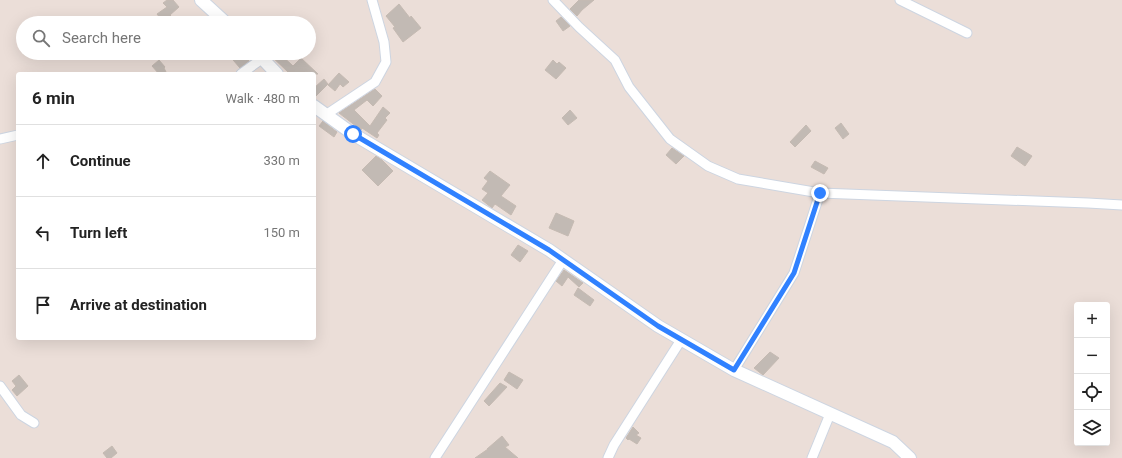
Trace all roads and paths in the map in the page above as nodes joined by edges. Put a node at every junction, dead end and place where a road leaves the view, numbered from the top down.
1 (201, 0) edge
2 (372, 0) edge
3 (553, 0) edge
4 (900, 0) edge
5 (218, 16) edge
6 (967, 34) dead end
7 (256, 60) edge
8 (264, 60) edge
9 (243, 72) edge
10 (275, 72) edge
11 (316, 107) edge
12 (327, 114) junction
13 (16, 136) edge
14 (0, 139) edge
15 (820, 193) junction
16 (1122, 205) edge
17 (563, 260) junction
18 (681, 340) junction
19 (734, 370) junction
20 (0, 386) edge
21 (830, 414) junction
22 (34, 422) dead end
23 (435, 458) edge
24 (608, 458) edge
25 (812, 458) edge
26 (910, 458) edge

1 - 5 street
2 - 12 street
3 - 15 street
4 - 6 street
7 - 9 street
8 - 10 street
11 - 12 street
12 - 17 street
13 - 14 street
15 - 16 street
15 - 19 street
17 - 18 street
17 - 23 street
18 - 19 street
18 - 24 street
19 - 21 street
20 - 22 street
21 - 25 street
21 - 26 street

